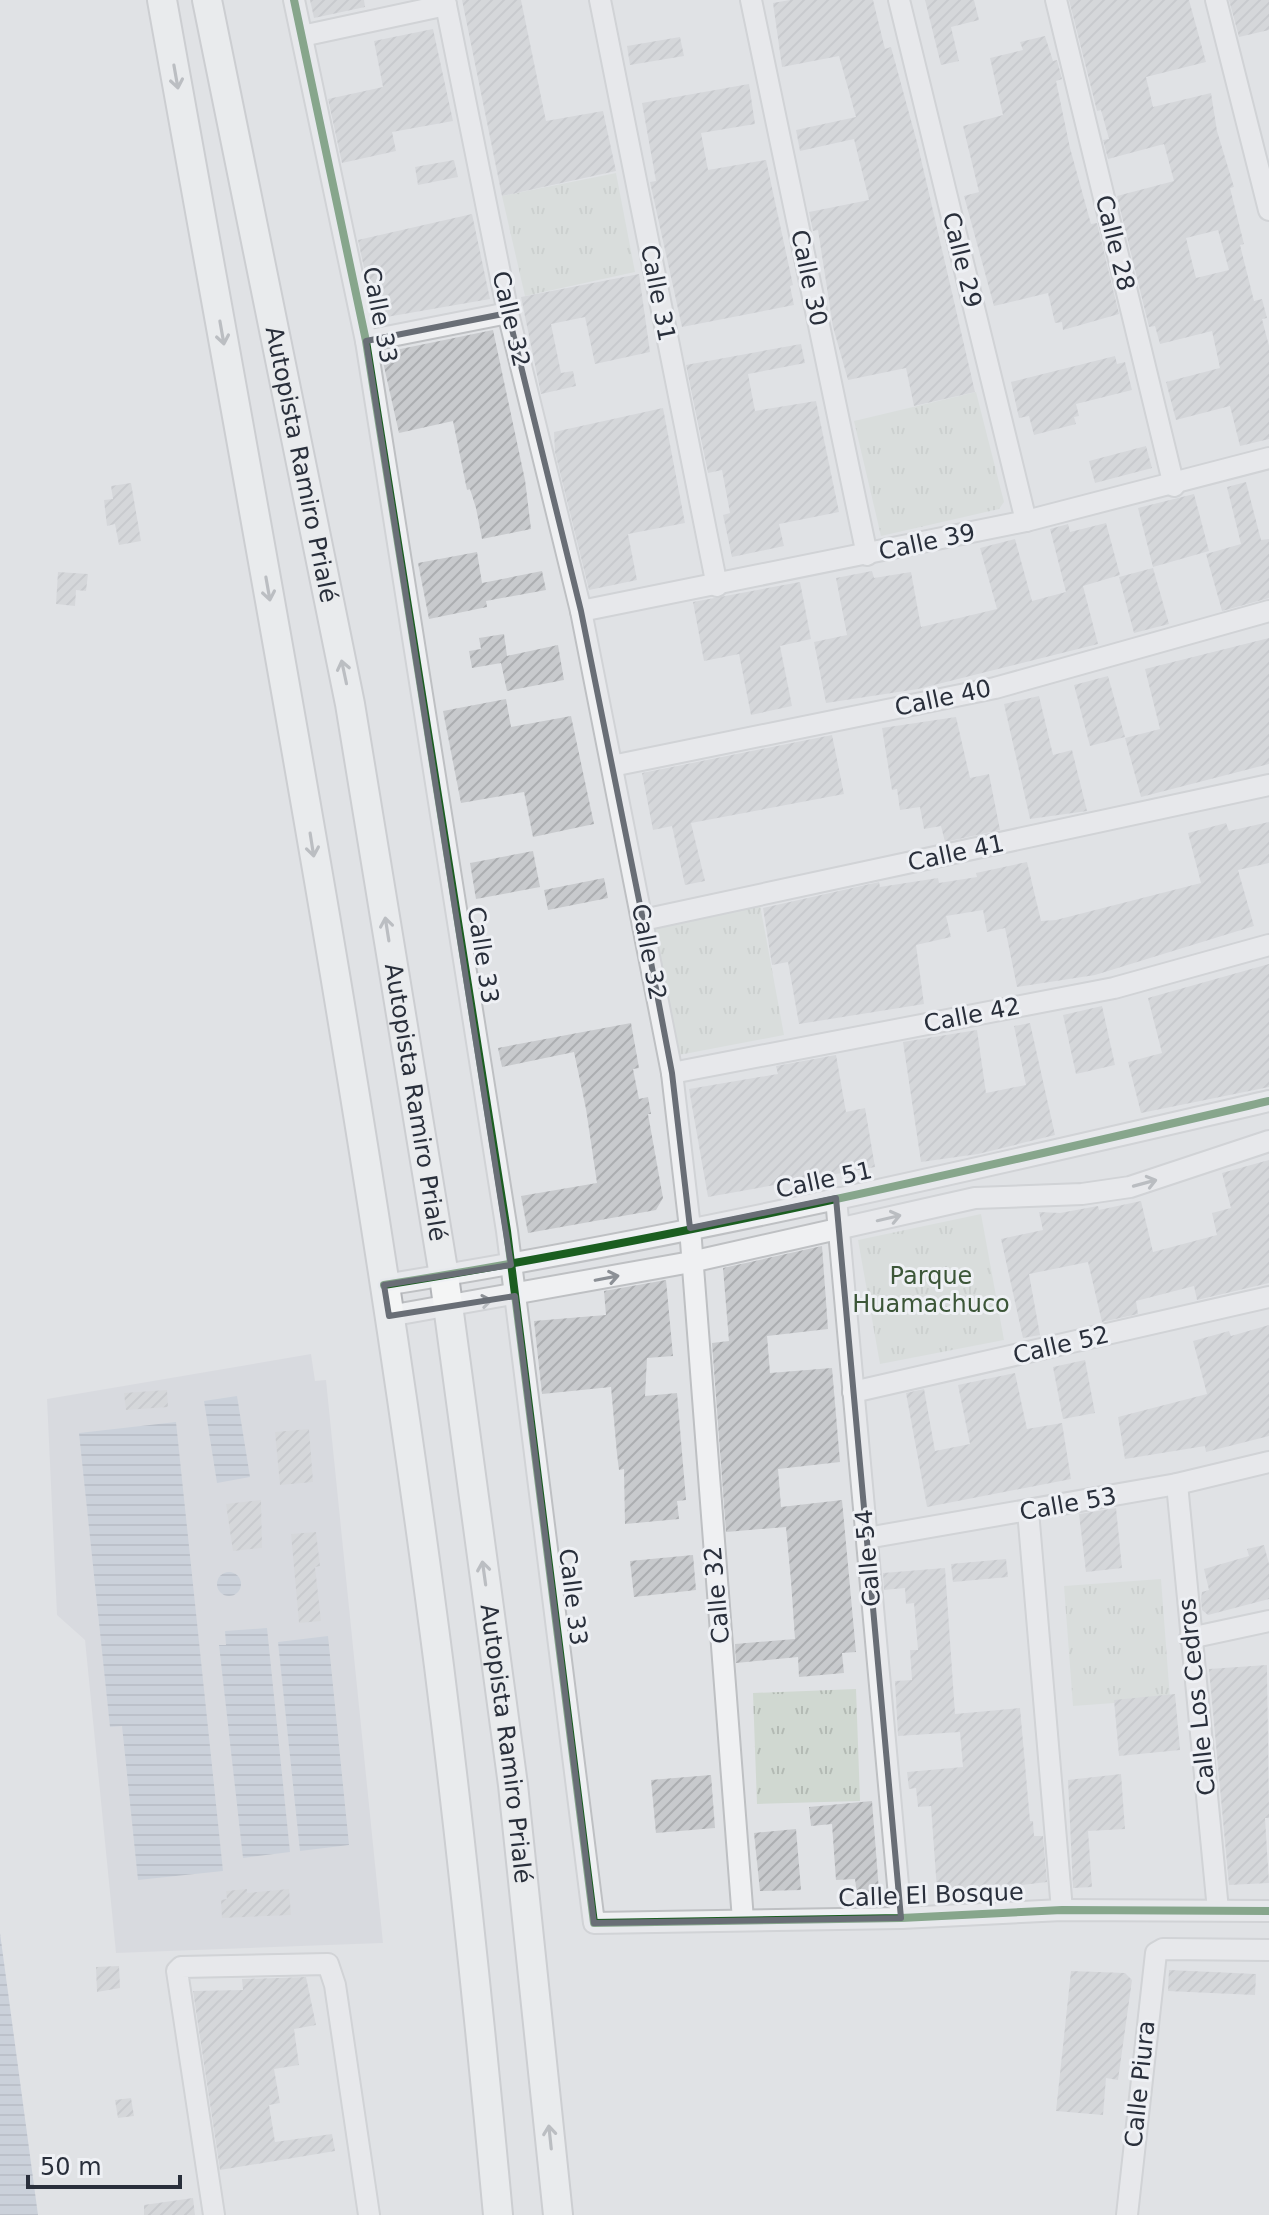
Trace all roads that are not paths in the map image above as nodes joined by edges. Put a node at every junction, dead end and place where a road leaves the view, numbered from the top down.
1 (162, 0) edge
2 (207, 0) edge
3 (294, 0) edge
4 (600, 0) edge
5 (751, 0) edge
6 (899, 0) edge
7 (1056, 0) edge
8 (1216, 0) edge
9 (445, 2) edge
10 (302, 36) junction
11 (1260, 137) edge
12 (1269, 210) edge
13 (508, 313) junction
14 (366, 341) junction
15 (1269, 458) edge
16 (1174, 486) junction
17 (1026, 521) junction
18 (867, 555) junction
19 (717, 586) junction
20 (581, 611) junction
21 (1269, 611) edge
22 (612, 766) junction
23 (1268, 788) edge
24 (643, 920) junction
25 (1269, 945) edge
26 (672, 1073) junction
27 (1269, 1101) edge
28 (1269, 1141) edge
29 (836, 1198) junction
30 (690, 1228) junction
31 (839, 1230) junction
32 (691, 1262) junction
33 (511, 1265) junction
34 (444, 1276) junction
35 (384, 1285) junction
36 (515, 1296) junction
37 (1269, 1297) edge
38 (448, 1307) junction
39 (389, 1316) junction
40 (853, 1392) junction
41 (1269, 1462) edge
42 (1177, 1484) junction
43 (1028, 1511) junction
44 (867, 1538) junction
45 (1269, 1621) edge
46 (1190, 1638) junction
47 (1062, 1910) junction
48 (1218, 1910) junction
49 (1269, 1911) edge
50 (901, 1918) junction
51 (743, 1920) junction
52 (594, 1923) joint
53 (1269, 1950) edge
54 (214, 2215) edge
55 (369, 2215) edge
56 (498, 2215) edge
57 (558, 2215) edge
58 (1127, 2215) edge

1 -> 35 highway, Autopista Ramiro Prialé
34 -> 2 highway, Autopista Ramiro Prialé
3 - 10 street, Calle 33
4 - 19 street, Calle 31
5 - 18 street, Calle 30
6 - 17 street, Calle 29
7 - 16 street, Calle 28
8 - 11 street
9 - 10 street
9 - 13 street, Calle 32
10 - 14 street, Calle 33
11 - 12 street
13 - 14 street
13 - 20 street, Calle 32
14 - 33 street, Calle 33
15 - 16 street, Calle 39
16 - 17 street, Calle 39
17 - 18 street, Calle 39
18 - 19 street, Calle 39
19 - 20 street, Calle 39
20 - 22 street, Calle 32
21 - 22 street, Calle 40
22 - 24 street, Calle 32
23 - 24 street, Calle 41
24 - 26 street, Calle 32
25 - 26 street, Calle 42
26 - 30 street, Calle 32
27 - 29 street, Calle 51
31 -> 28 street
29 - 30 street, Calle 51
29 - 31 street, Calle 54
30 - 32 street, Calle 32
30 - 33 street, Calle 51
31 - 32 street
31 - 40 street, Calle 54
36 -> 32 street
32 - 51 street, Calle 32
33 - 34 street, Calle 51
33 - 36 street, Calle 33
34 - 35 street, Calle 51
34 - 38 highway, Autopista Ramiro Prialé
35 - 39 highway, Autopista Ramiro Prialé
38 -> 36 street
36 - 52 street, Calle 33
37 - 40 street, Calle 52
38 - 39 street
57 -> 38 highway, Autopista Ramiro Prialé
39 - 56 highway, Autopista Ramiro Prialé
40 - 44 street, Calle 54
41 - 42 street, Calle 53
42 - 43 street, Calle 53
42 - 46 street, Calle Los Cedros
43 - 44 street, Calle 53
43 - 47 street
44 - 50 street, Calle 54
45 - 46 street
46 - 48 street, Calle Los Cedros
47 - 48 street, Calle El Bosque
47 - 50 street, Calle El Bosque
48 - 49 street, Calle El Bosque
50 - 51 street, Calle El Bosque
51 - 52 street, Calle El Bosque
53 - 58 street, Calle Piura
54 - 55 street

